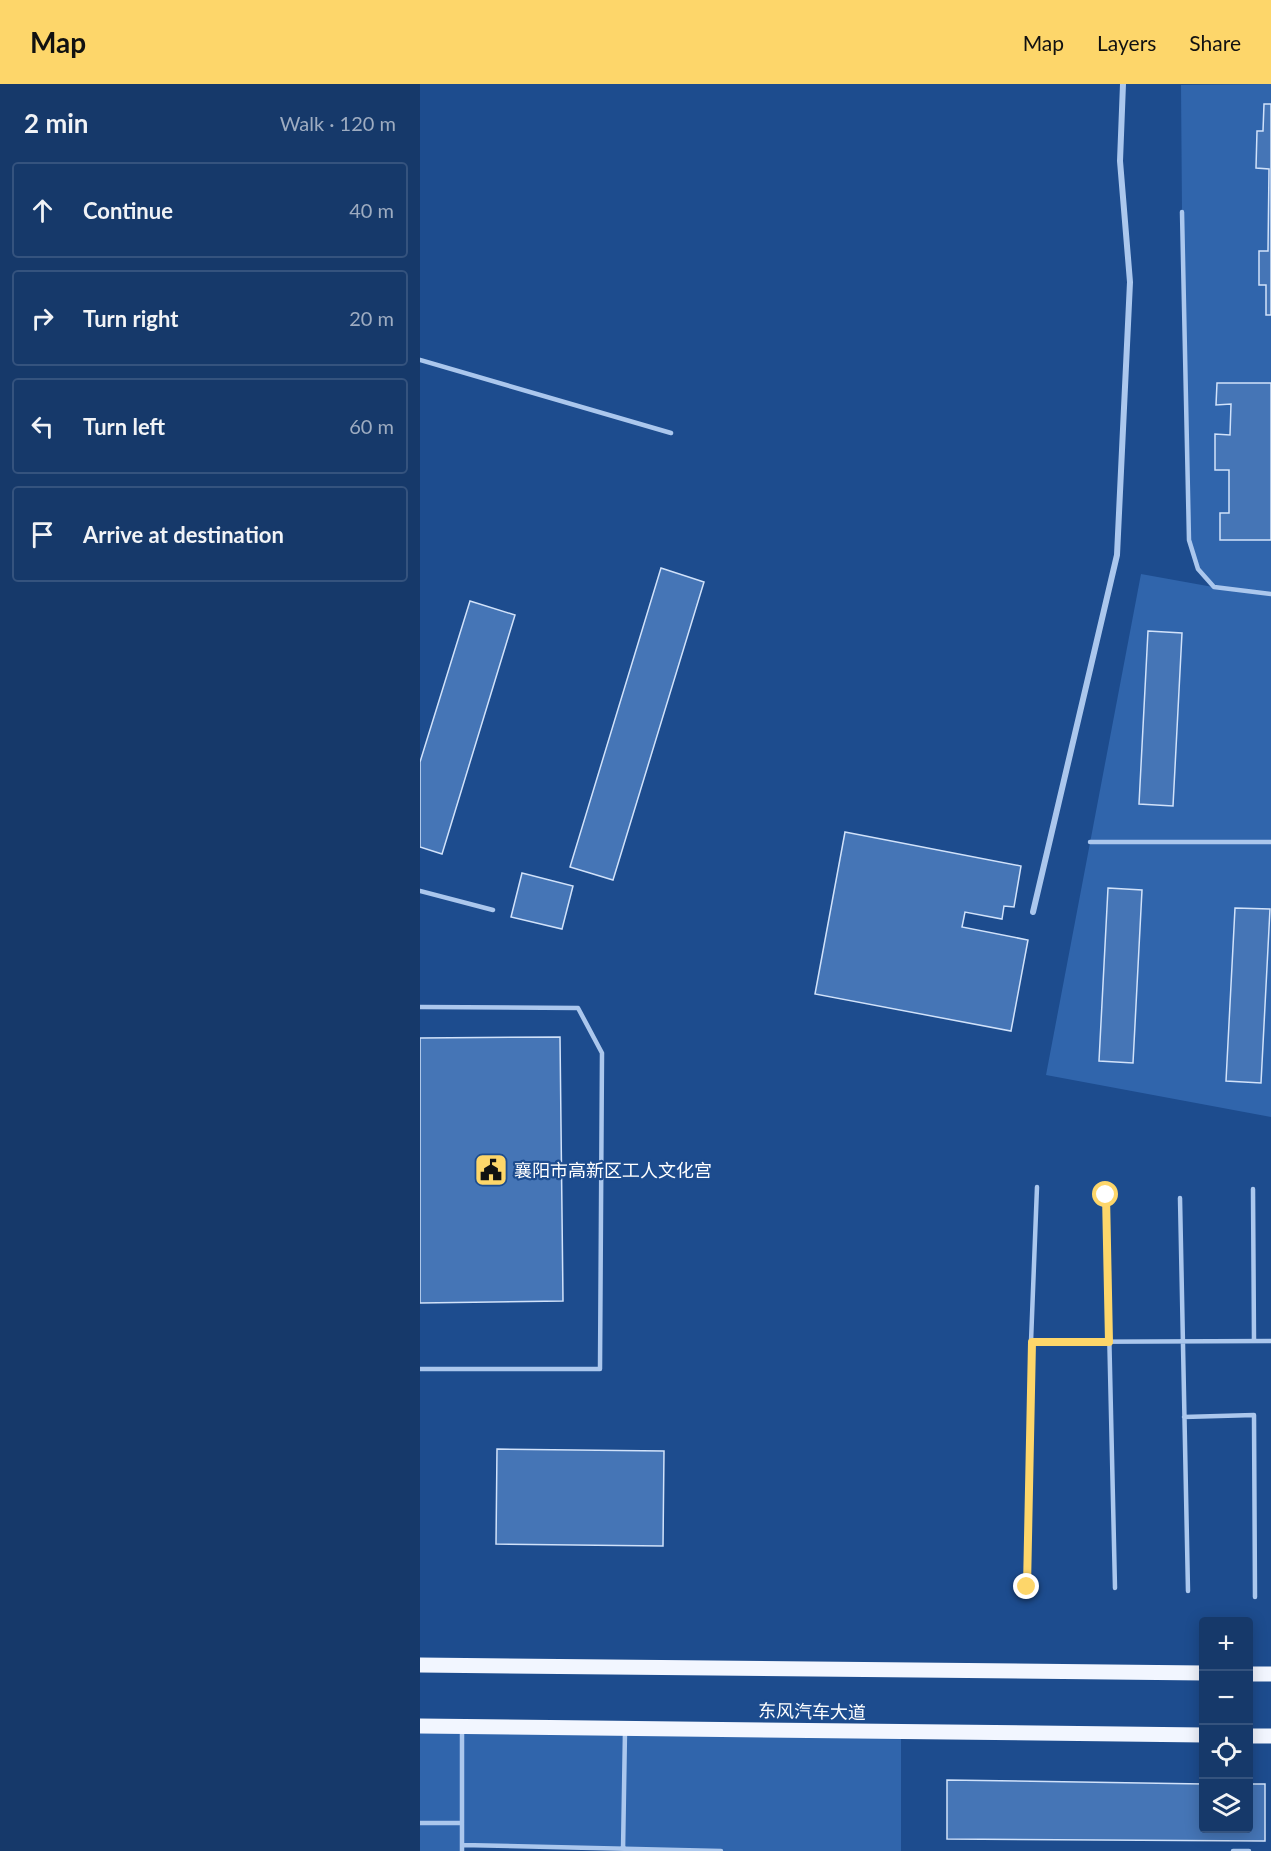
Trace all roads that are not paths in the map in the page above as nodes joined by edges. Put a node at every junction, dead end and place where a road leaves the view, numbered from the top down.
1 (1123, 84) edge
2 (1182, 212) dead end
3 (420, 360) edge
4 (671, 433) dead end
5 (1271, 594) edge
6 (1090, 842) dead end
7 (1271, 842) edge
8 (420, 891) edge
9 (493, 910) dead end
10 (1033, 912) dead end
11 (420, 1007) edge
12 (1037, 1187) dead end
13 (1253, 1188) dead end
14 (1106, 1195) dead end
15 (1180, 1198) dead end
16 (1182, 1341) junction
17 (1254, 1341) junction
18 (1271, 1341) edge
19 (1032, 1342) junction
20 (1109, 1342) junction
21 (420, 1369) edge
22 (1184, 1417) junction
23 (1027, 1587) dead end
24 (1115, 1588) dead end
25 (1188, 1591) dead end
26 (1255, 1597) dead end
27 (420, 1665) edge
28 (1199, 1673) edge
29 (1253, 1674) edge
30 (1271, 1674) edge
31 (420, 1725) edge
32 (462, 1726) junction
33 (625, 1728) junction
34 (1199, 1735) edge
35 (1253, 1736) edge
36 (1271, 1736) edge
37 (420, 1823) edge
38 (462, 1823) junction
39 (462, 1848) edge
40 (623, 1850) edge
41 (721, 1851) edge
42 (1233, 1851) edge
43 (1249, 1851) edge

1 - 10 street
2 - 5 lane
3 - 4 lane
6 - 7 lane
8 - 9 lane
11 - 21 lane
12 - 19 lane
13 - 17 lane
14 - 20 lane
15 - 16 lane
16 - 17 lane
16 - 20 lane
16 - 22 lane
17 - 18 lane
19 - 20 lane
19 - 23 lane
20 - 24 lane
22 - 25 lane
22 - 26 lane
27 - 28 main road
29 - 30 main road
31 - 32 main road, 东风汽车大道
32 - 33 main road, 东风汽车大道
32 - 38 lane
33 - 34 main road, 东风汽车大道
33 - 40 lane
35 - 36 main road
37 - 38 lane
38 - 39 lane
39 - 40 lane
40 - 41 lane
42 - 43 lane

